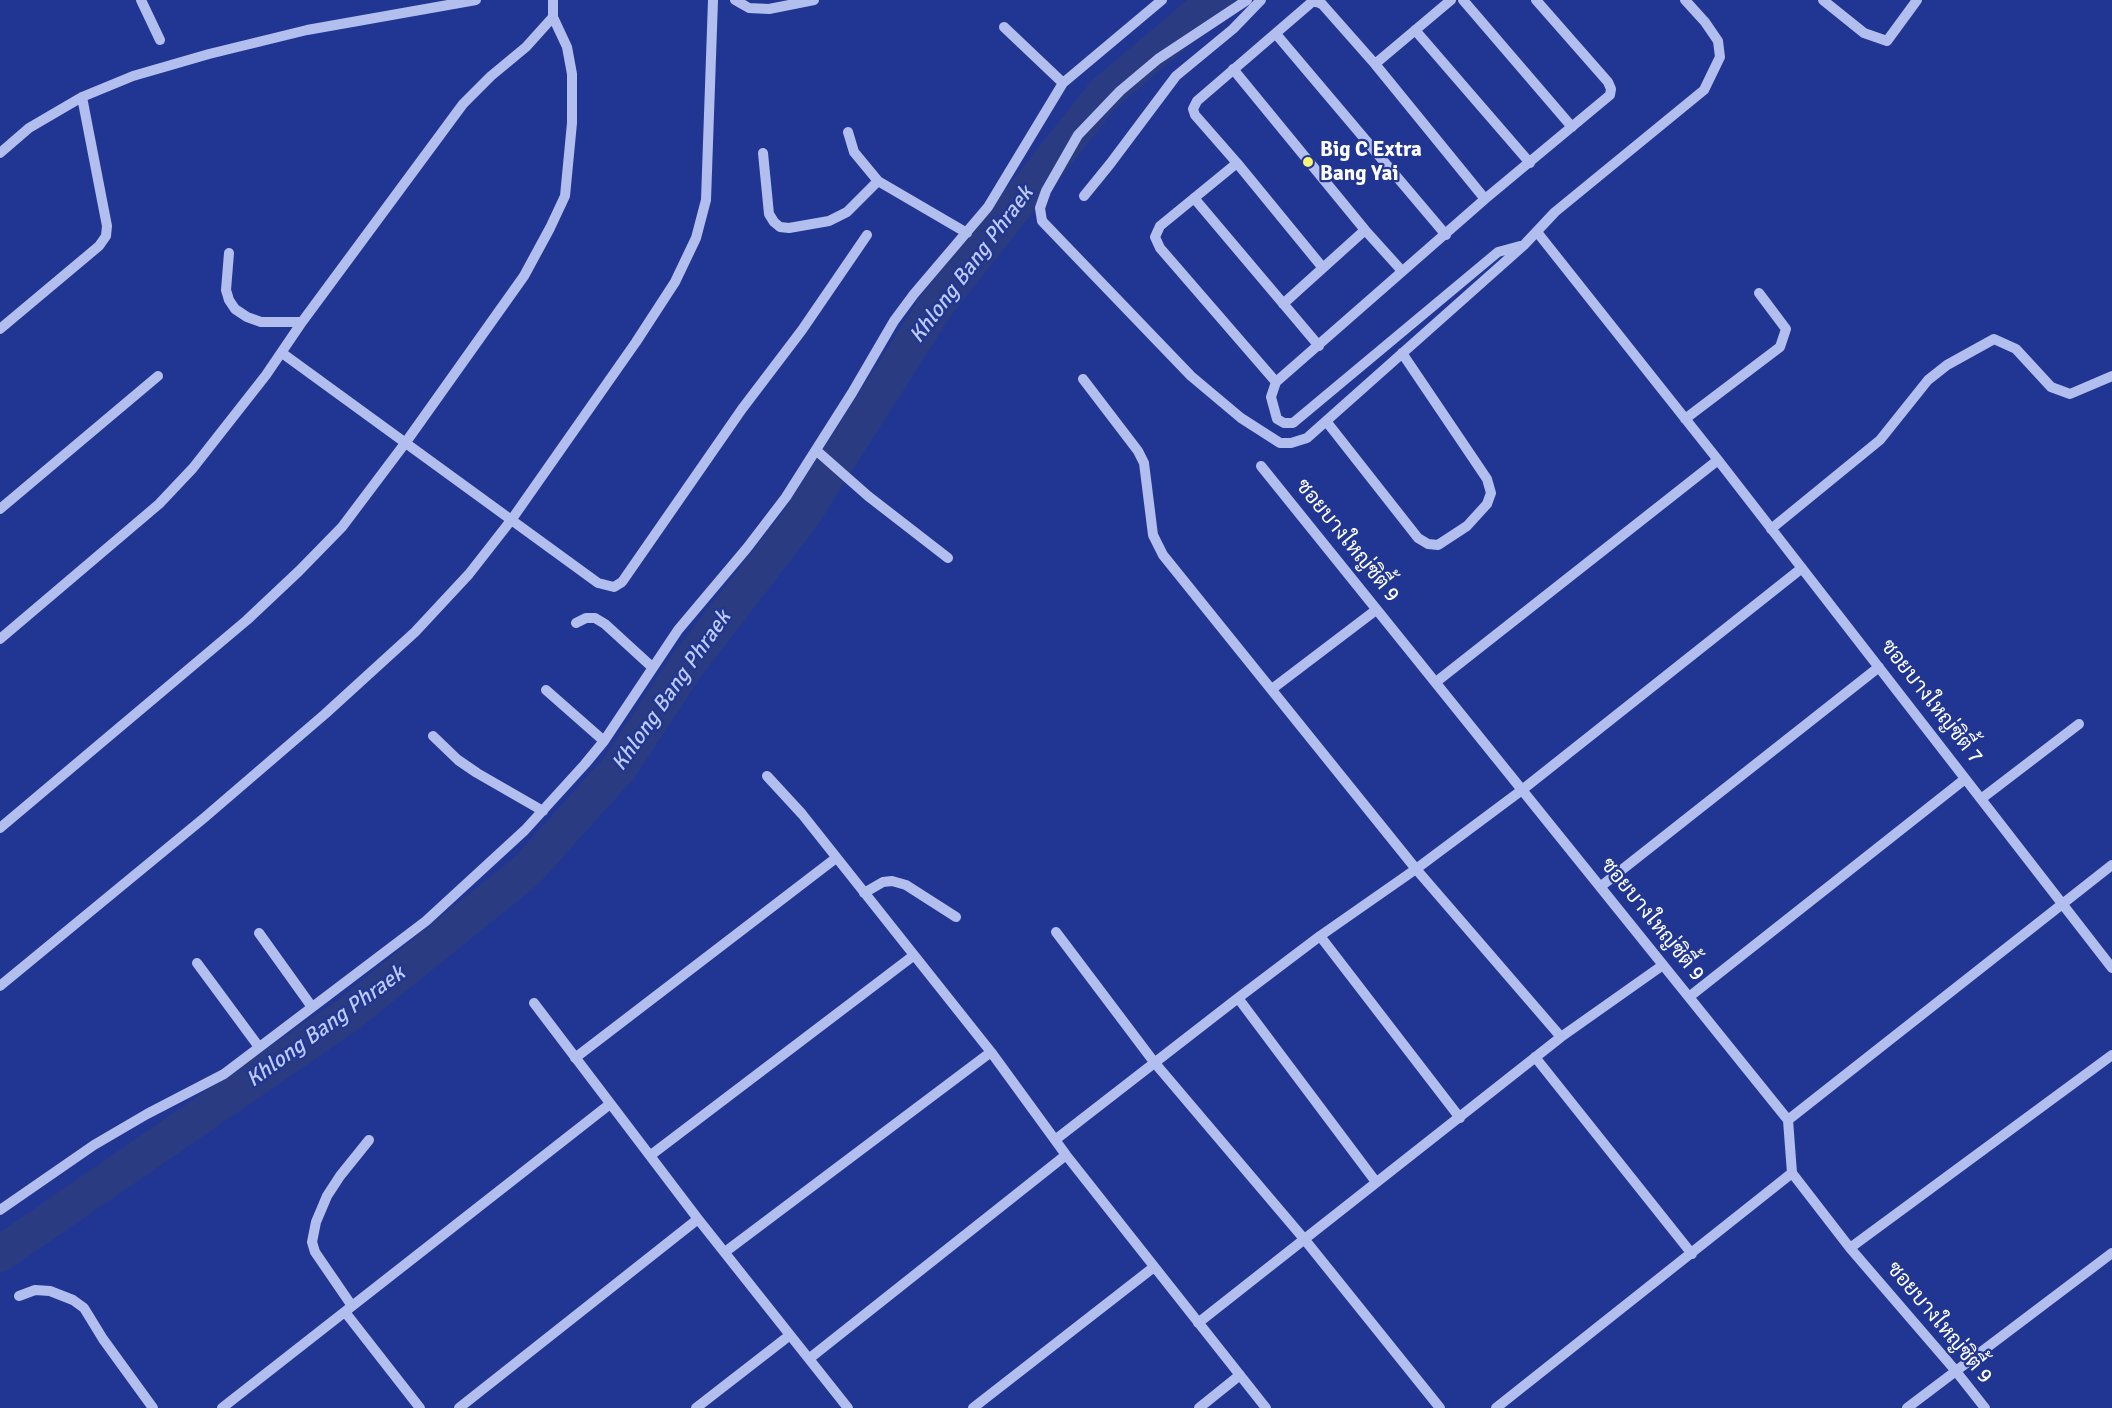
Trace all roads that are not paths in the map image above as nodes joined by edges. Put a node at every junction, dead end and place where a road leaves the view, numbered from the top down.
1 (141, 0) edge
2 (476, 0) edge
3 (553, 0) edge
4 (713, 0) edge
5 (735, 0) edge
6 (814, 0) edge
7 (1162, 0) edge
8 (1247, 0) edge
9 (1261, 0) edge
10 (1451, 0) edge
11 (1463, 0) edge
12 (1536, 0) edge
13 (1685, 0) edge
14 (1823, 0) edge
15 (1917, 0) edge
16 (553, 17) junction
17 (1004, 27) dead end
18 (1415, 30) junction
19 (1276, 34) junction
20 (160, 40) dead end
21 (1375, 64) junction
22 (1233, 69) junction
23 (1063, 83) junction
24 (82, 97) junction
25 (1572, 128) junction
26 (848, 132) dead end
27 (0, 153) edge
28 (764, 153) dead end
29 (1237, 163) junction
30 (1530, 163) junction
31 (878, 181) junction
32 (1084, 196) dead end
33 (1194, 198) junction
34 (1485, 199) junction
35 (1365, 230) junction
36 (1537, 232) junction
37 (966, 233) junction
38 (867, 235) dead end
39 (1446, 235) junction
40 (1524, 244) junction
41 (229, 253) dead end
42 (1323, 268) junction
43 (1402, 272) junction
44 (1760, 294) dead end
45 (1283, 304) junction
46 (302, 322) junction
47 (0, 329) edge
48 (1318, 346) junction
49 (1402, 352) junction
50 (282, 353) junction
51 (158, 376) dead end
52 (2112, 376) edge
53 (1083, 379) dead end
54 (1276, 382) junction
55 (1685, 419) junction
56 (1326, 421) junction
57 (406, 442) junction
58 (821, 455) junction
59 (1718, 460) junction
60 (1261, 466) dead end
61 (0, 509) edge
62 (512, 519) junction
63 (1771, 528) junction
64 (948, 558) dead end
65 (1802, 568) junction
66 (1376, 610) junction
67 (576, 623) dead end
68 (0, 639) edge
69 (652, 667) junction
70 (1879, 667) junction
71 (1436, 682) junction
72 (1272, 689) junction
73 (546, 690) dead end
74 (2079, 724) dead end
75 (433, 736) dead end
76 (604, 741) junction
77 (767, 776) dead end
78 (1965, 779) junction
79 (1522, 790) junction
80 (1981, 799) junction
81 (543, 811) junction
82 (0, 828) edge
83 (836, 858) junction
84 (2112, 865) edge
85 (1416, 869) junction
86 (1600, 887) junction
87 (864, 893) junction
88 (2062, 904) junction
89 (956, 917) dead end
90 (1056, 932) dead end
91 (259, 933) dead end
92 (1320, 936) junction
93 (913, 956) junction
94 (197, 963) dead end
95 (1663, 965) junction
96 (2112, 968) edge
97 (0, 986) edge
98 (1689, 997) junction
99 (1238, 998) junction
100 (534, 1003) dead end
101 (312, 1007) junction
102 (1561, 1037) junction
103 (259, 1047) junction
104 (991, 1052) junction
105 (2112, 1055) edge
106 (1536, 1057) junction
107 (575, 1058) junction
108 (1154, 1062) junction
109 (610, 1104) junction
110 (1460, 1118) junction
111 (1788, 1120) junction
112 (369, 1140) dead end
113 (1055, 1140) junction
114 (651, 1155) junction
115 (1066, 1155) junction
116 (1792, 1173) junction
117 (1376, 1182) junction
118 (0, 1210) edge
119 (699, 1219) junction
120 (1305, 1240) junction
121 (1850, 1248) junction
122 (725, 1252) junction
123 (2112, 1253) edge
124 (1692, 1254) junction
125 (1154, 1267) junction
126 (19, 1296) dead end
127 (349, 1309) junction
128 (1198, 1323) junction
129 (790, 1335) junction
130 (810, 1358) junction
131 (1955, 1370) junction
132 (1240, 1375) junction
133 (153, 1408) edge
134 (222, 1408) edge
135 (420, 1408) edge
136 (459, 1408) edge
137 (696, 1408) edge
138 (848, 1408) edge
139 (973, 1408) edge
140 (1199, 1408) edge
141 (1266, 1408) edge
142 (1440, 1408) edge
143 (1496, 1408) edge
144 (1907, 1408) edge
145 (1985, 1408) edge

1 - 20 street
2 - 24 street
3 - 16 street
4 - 62 street
5 - 6 street
7 - 23 street
8 - 56 street
9 - 32 street
10 - 18 street
11 - 25 street
12 - 25 street
13 - 36 street
14 - 15 street
16 - 46 street
16 - 57 street
17 - 23 street
18 - 21 street
18 - 30 street
19 - 21 street
19 - 22 street
19 - 39 street
21 - 34 street
22 - 29 street
22 - 35 street
23 - 37 street
24 - 27 street
24 - 47 street
25 - 30 street
26 - 31 street
28 - 31 street
29 - 33 street
29 - 42 street
30 - 34 street
31 - 37 street
33 - 45 street
33 - 54 street
34 - 39 street
35 - 42 street
35 - 43 street
36 - 40 street
36 - 55 street, ซอยบางใหญ่ซิตี้ 7
37 - 58 street
38 - 62 street
39 - 43 street
40 - 49 street
40 - 54 street
41 - 46 street
42 - 45 street
43 - 48 street
44 - 55 street
45 - 48 street
46 - 50 street
48 - 54 street
49 - 56 street
49 - 56 street
50 - 57 street
50 - 68 street
51 - 61 street
52 - 63 street
53 - 72 street
55 - 59 street, ซอยบางใหญ่ซิตี้ 7
57 - 62 street
57 - 82 street
58 - 64 street
58 - 69 street
59 - 63 street, ซอยบางใหญ่ซิตี้ 7
59 - 71 street
60 - 66 street, ซอยบางใหญ่ซิตี้ 9
62 - 97 street
63 - 65 street, ซอยบางใหญ่ซิตี้ 7
65 - 70 street, ซอยบางใหญ่ซิตี้ 7
65 - 79 street
66 - 71 street, ซอยบางใหญ่ซิตี้ 9
66 - 72 street
67 - 69 street
69 - 76 street
70 - 78 street, ซอยบางใหญ่ซิตี้ 7
70 - 86 street
71 - 79 street, ซอยบางใหญ่ซิตี้ 9
72 - 85 street
73 - 76 street
74 - 80 street
75 - 81 street
76 - 81 street
77 - 83 street
78 - 80 street, ซอยบางใหญ่ซิตี้ 7
78 - 98 street
79 - 85 street
79 - 86 street, ซอยบางใหญ่ซิตี้ 9
80 - 88 street, ซอยบางใหญ่ซิตี้ 7
81 - 101 street
83 - 87 street
83 - 107 street
84 - 88 street
85 - 92 street
85 - 102 street
86 - 95 street, ซอยบางใหญ่ซิตี้ 9
87 - 89 street
87 - 93 street
88 - 96 street, ซอยบางใหญ่ซิตี้ 7
88 - 111 street
90 - 108 street
91 - 101 street
92 - 99 street
92 - 110 street
93 - 104 street
93 - 114 street
94 - 103 street
95 - 98 street, ซอยบางใหญ่ซิตี้ 9
95 - 102 street
98 - 111 street, ซอยบางใหญ่ซิตี้ 9
99 - 108 street
99 - 117 street
100 - 107 street
101 - 103 street
102 - 106 street
103 - 118 street
104 - 113 street
104 - 122 street
105 - 121 street
106 - 110 street
106 - 124 street
107 - 109 street
108 - 113 street
108 - 120 street
109 - 114 street
109 - 127 street
110 - 117 street
111 - 116 street
112 - 127 street
113 - 115 street
114 - 119 street
115 - 125 street
115 - 130 street
116 - 121 street, ซอยบางใหญ่ซิตี้ 9
116 - 124 street
117 - 120 street
119 - 122 street
119 - 136 street
120 - 128 street
120 - 142 street
121 - 131 street, ซอยบางใหญ่ซิตี้ 9
122 - 129 street
123 - 131 street
124 - 143 street
125 - 128 street
125 - 139 street
126 - 133 street
127 - 134 street
127 - 135 street
128 - 132 street
129 - 130 street
129 - 137 street
130 - 138 street
131 - 144 street
131 - 145 street, ซอยบางใหญ่ซิตี้ 9
132 - 140 street
132 - 141 street

